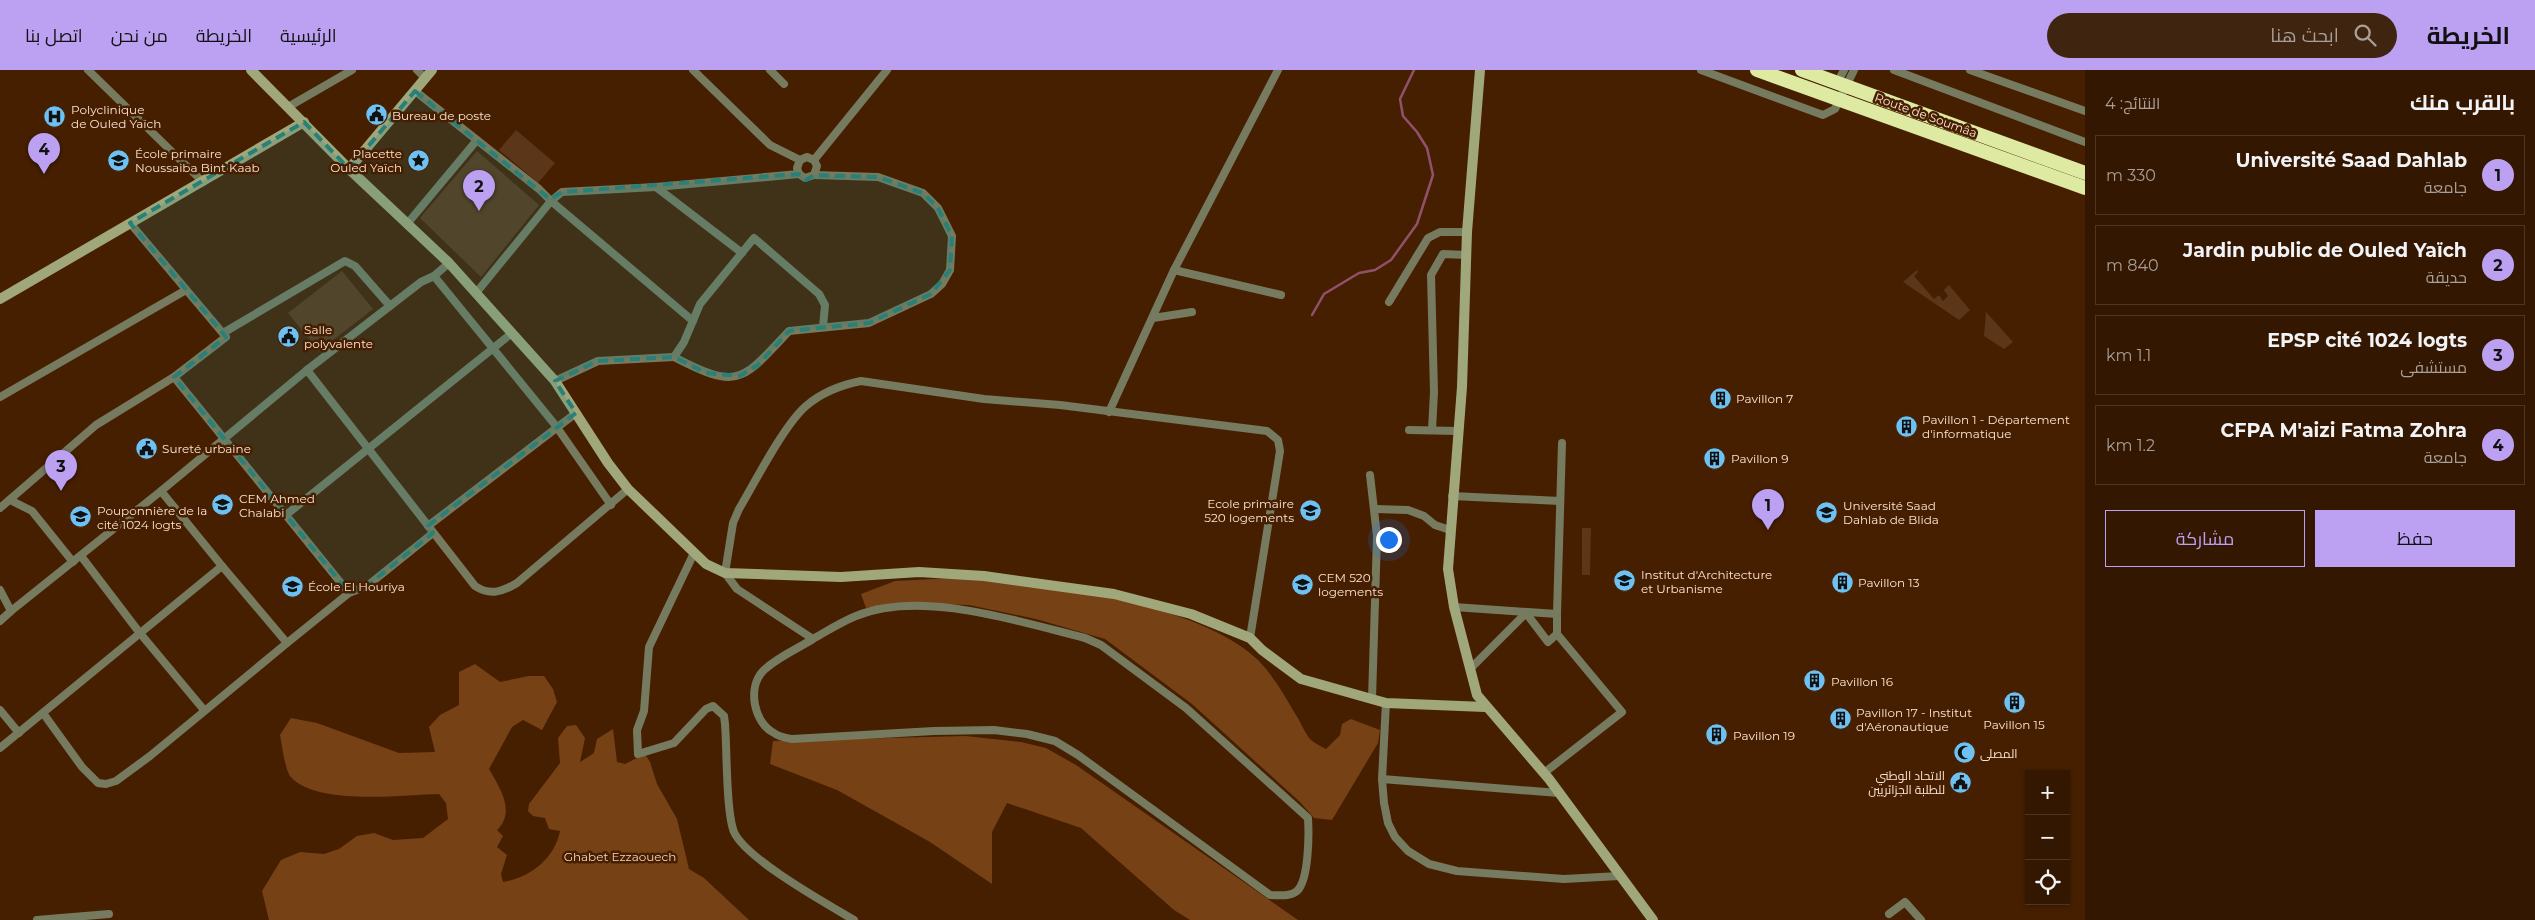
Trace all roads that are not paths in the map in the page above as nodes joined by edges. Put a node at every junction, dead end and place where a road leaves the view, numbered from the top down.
1 (88, 70) edge
2 (251, 70) edge
3 (352, 70) edge
4 (417, 70) edge
5 (693, 70) edge
6 (770, 70) edge
7 (887, 70) edge
8 (1278, 70) edge
9 (1480, 70) edge
10 (1701, 70) edge
11 (1757, 70) edge
12 (1802, 70) edge
13 (1844, 70) edge
14 (1854, 70) edge
15 (1894, 70) edge
16 (1970, 70) edge
17 (429, 74) edge
18 (784, 84) dead end
19 (1841, 90) junction
20 (415, 91) junction
21 (288, 106) junction
22 (2085, 111) edge
23 (304, 122) junction
24 (478, 140) junction
25 (2085, 142) edge
26 (800, 160) junction
27 (814, 160) junction
28 (349, 170) junction
29 (2085, 173) edge
30 (799, 174) junction
31 (814, 175) junction
32 (202, 182) junction
33 (656, 187) junction
34 (2085, 188) edge
35 (551, 201) junction
36 (130, 223) junction
37 (407, 224) junction
38 (1467, 232) junction
39 (742, 253) junction
40 (1467, 255) junction
41 (449, 263) junction
42 (1174, 270) junction
43 (434, 276) junction
44 (186, 290) junction
45 (476, 293) junction
46 (1281, 295) dead end
47 (1, 297) edge
48 (1388, 302) dead end
49 (390, 306) junction
50 (1192, 312) dead end
51 (1153, 318) junction
52 (693, 321) junction
53 (823, 327) junction
54 (223, 333) junction
55 (512, 333) junction
56 (493, 348) junction
57 (674, 357) junction
58 (307, 370) junction
59 (174, 377) junction
60 (555, 381) junction
61 (0, 397) edge
62 (1110, 412) junction
63 (576, 413) junction
64 (556, 426) junction
65 (1409, 430) dead end
66 (1432, 430) junction
67 (1458, 431) junction
68 (224, 438) junction
69 (1562, 444) dead end
70 (368, 449) junction
71 (1370, 475) dead end
72 (628, 488) junction
73 (161, 490) junction
74 (1452, 496) junction
75 (10, 500) junction
76 (1560, 500) junction
77 (611, 505) junction
78 (0, 508) edge
79 (1376, 509) junction
80 (286, 515) junction
81 (428, 526) junction
82 (1450, 530) junction
83 (433, 533) junction
84 (694, 553) junction
85 (81, 556) junction
86 (73, 562) junction
87 (222, 566) junction
88 (725, 573) junction
89 (0, 590) edge
90 (349, 593) junction
91 (1454, 607) junction
92 (11, 611) junction
93 (1526, 613) junction
94 (1556, 614) junction
95 (0, 621) edge
96 (140, 632) junction
97 (1557, 634) junction
98 (1250, 638) junction
99 (812, 639) junction
100 (287, 643) junction
101 (1471, 668) junction
102 (1372, 699) junction
103 (1386, 703) junction
104 (1485, 707) junction
105 (0, 710) edge
106 (204, 710) junction
107 (43, 713) junction
108 (19, 733) junction
109 (0, 748) edge
110 (1544, 773) junction
111 (1382, 779) junction
112 (1559, 793) junction
113 (1619, 876) junction
114 (109, 914) dead end
115 (1889, 914) dead end
116 (37, 920) edge
117 (854, 920) edge
118 (1652, 920) edge
119 (1921, 920) edge

1 - 32 street
2 - 21 street
3 - 21 street
4 - 17 street
5 - 26 street
6 - 18 street
7 - 27 street
8 - 42 street
9 - 38 street
10 - 19 street
11 - 19 highway, Route de Soumâa
12 - 19 highway, Route de Soumâa
13 - 19 street
14 - 19 street
15 - 25 street
16 - 22 street
17 - 20 street
19 - 29 highway, Route de Soumâa
19 - 34 highway, Route de Soumâa
20 - 24 street
20 - 28 street
21 - 23 street
23 - 28 street
23 - 32 street
24 - 35 street
24 - 37 street
26 - 27 street
26 - 30 street
27 - 31 street
28 - 37 street
30 - 31 street
30 - 33 street
31 - 53 street
32 - 36 street
33 - 35 street
33 - 39 street
35 - 45 street
35 - 52 street
36 - 44 street
36 - 47 street
37 - 41 street
38 - 40 street
38 - 48 street
39 - 52 street
39 - 53 street
40 - 66 street
40 - 67 street
41 - 43 street
41 - 45 street
42 - 46 street
42 - 51 street
43 - 49 street
43 - 56 street
44 - 54 street
44 - 61 street
45 - 55 street
49 - 54 street
49 - 58 street
50 - 51 street
51 - 62 street
52 - 57 street
53 - 57 street
54 - 59 street
55 - 56 street
55 - 60 street
56 - 64 street
56 - 70 street
57 - 60 street
58 - 68 street
58 - 70 street
59 - 68 street
59 - 75 street
60 - 63 street
62 - 88 street
62 - 98 street
63 - 64 street
63 - 72 street
64 - 77 street
64 - 81 street
65 - 66 street
66 - 67 street
67 - 74 street
68 - 73 street
68 - 80 street
69 - 76 street
70 - 80 street
70 - 81 street
71 - 79 street
72 - 77 street
72 - 84 street
73 - 85 street
73 - 87 street
74 - 76 street
74 - 82 street
75 - 78 street
75 - 86 street
76 - 94 street
77 - 83 street
79 - 82 street
79 - 102 street
80 - 90 street
81 - 83 street
82 - 91 street
83 - 90 street
84 - 88 street
84 - 117 street
85 - 86 street
85 - 96 street
86 - 92 street
87 - 96 street
87 - 100 street
88 - 98 street
88 - 99 street
89 - 92 street
90 - 100 street
91 - 93 street
91 - 101 street
92 - 95 street
93 - 94 street
93 - 97 street
93 - 101 street
94 - 97 street
96 - 106 street
96 - 107 street
97 - 110 street
98 - 102 street
99 - 99 street
100 - 106 street
101 - 104 street
102 - 103 street
103 - 104 street
103 - 111 street
104 - 110 street
105 - 108 street
106 - 107 street
107 - 108 street
108 - 109 street
110 - 112 street
111 - 112 street
111 - 113 street
112 - 113 street
113 - 118 street
114 - 116 street
115 - 119 street

